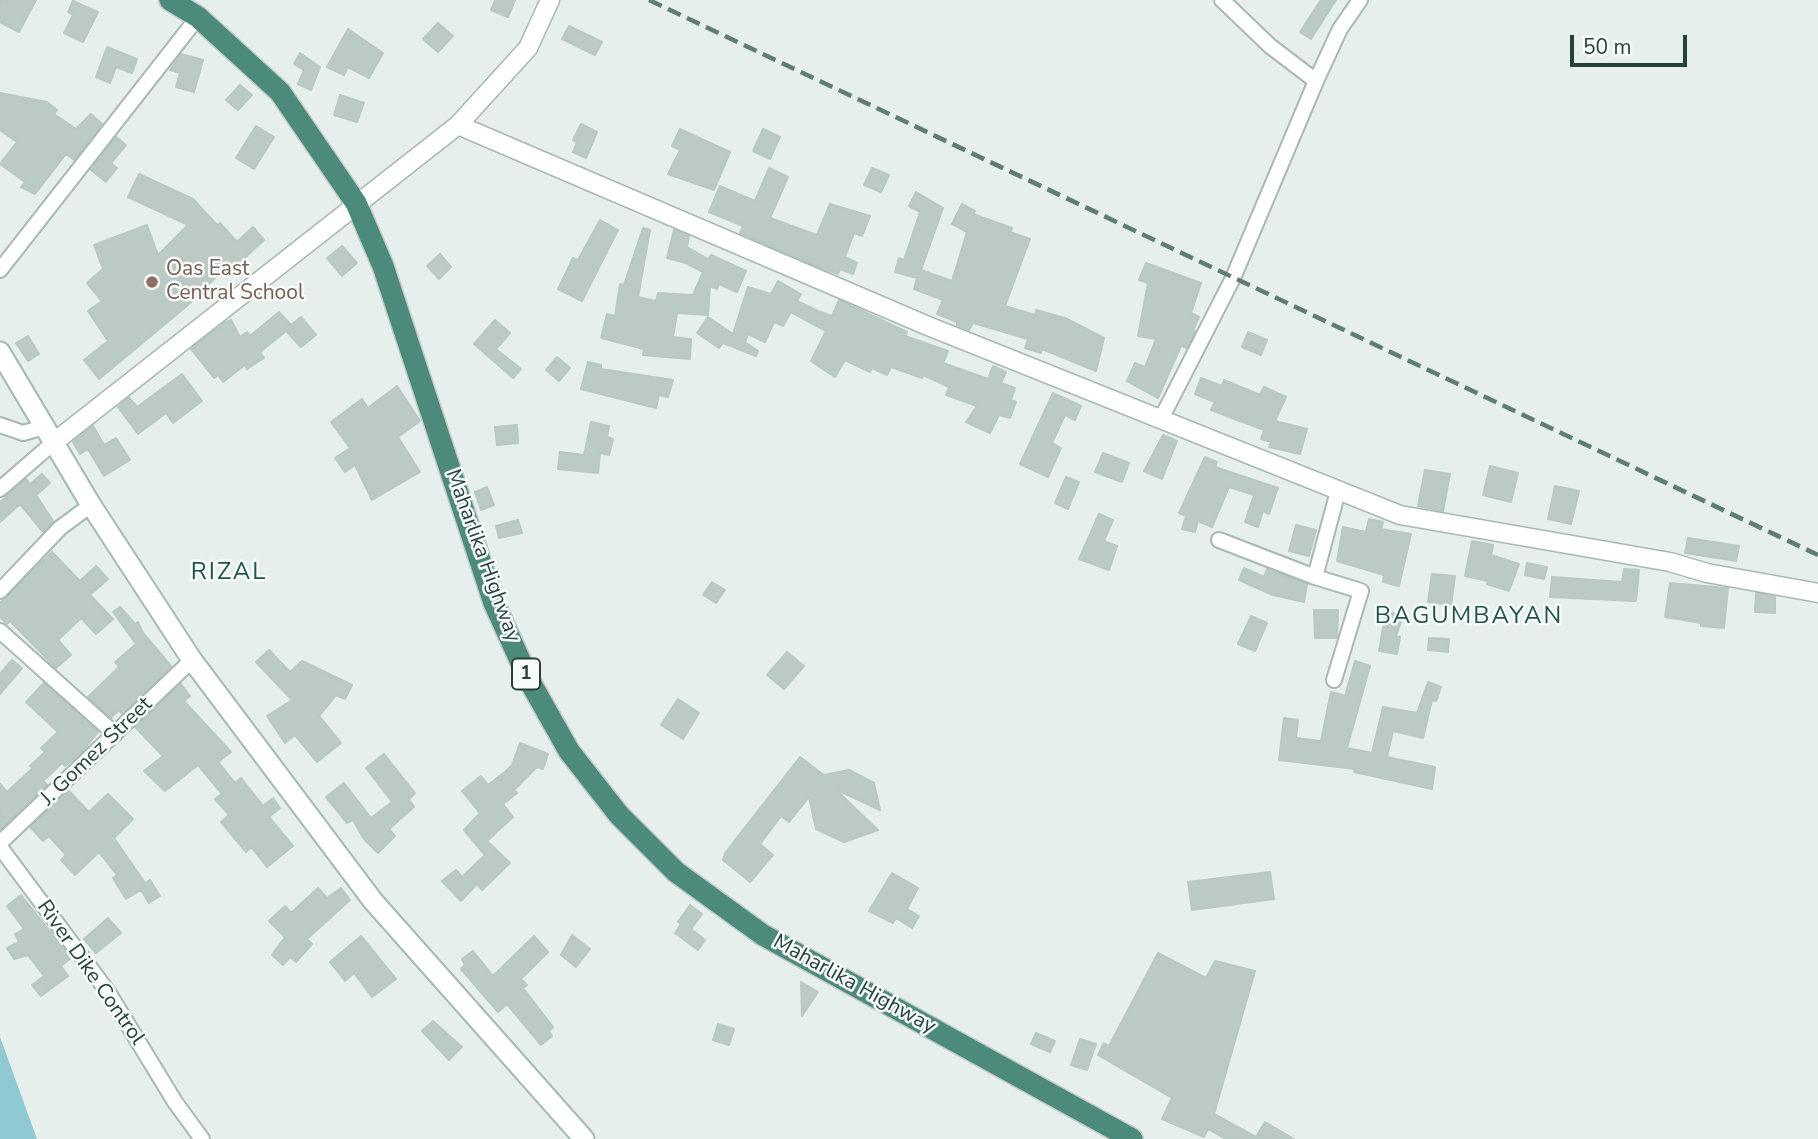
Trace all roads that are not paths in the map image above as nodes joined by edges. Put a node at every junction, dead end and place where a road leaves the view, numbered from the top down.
1 (170, 0) edge
2 (550, 0) edge
3 (1222, 0) edge
4 (1360, 0) edge
5 (198, 17) junction
6 (1316, 81) junction
7 (458, 125) junction
8 (356, 203) junction
9 (0, 270) edge
10 (0, 352) edge
11 (1161, 419) junction
12 (0, 425) edge
13 (49, 435) junction
14 (0, 489) edge
15 (1338, 491) junction
16 (91, 505) junction
17 (1219, 540) dead end
18 (1315, 577) junction
19 (0, 591) edge
20 (1818, 593) edge
21 (0, 631) edge
22 (192, 660) junction
23 (1334, 680) dead end
24 (115, 734) junction
25 (0, 845) edge
26 (202, 1139) edge
27 (584, 1139) edge
28 (1132, 1139) edge

1 - 5 highway, Maharlika Highway / 1
2 - 7 street
3 - 6 street
4 - 6 street
5 - 8 highway, Maharlika Highway / 1
5 - 9 street
6 - 11 street
7 - 8 street
7 - 11 street
8 - 13 street
8 - 28 highway, Maharlika Highway / 1
10 - 13 main road
11 - 15 street
12 - 13 street
13 - 14 street
13 - 16 main road
15 - 18 street
15 - 20 street
16 - 19 street
16 - 22 main road
17 - 18 street
18 - 23 street
21 - 24 street
22 - 24 street, J. Gomez Street
22 - 27 main road
24 - 25 street, J. Gomez Street
25 - 26 street, River Dike Control

